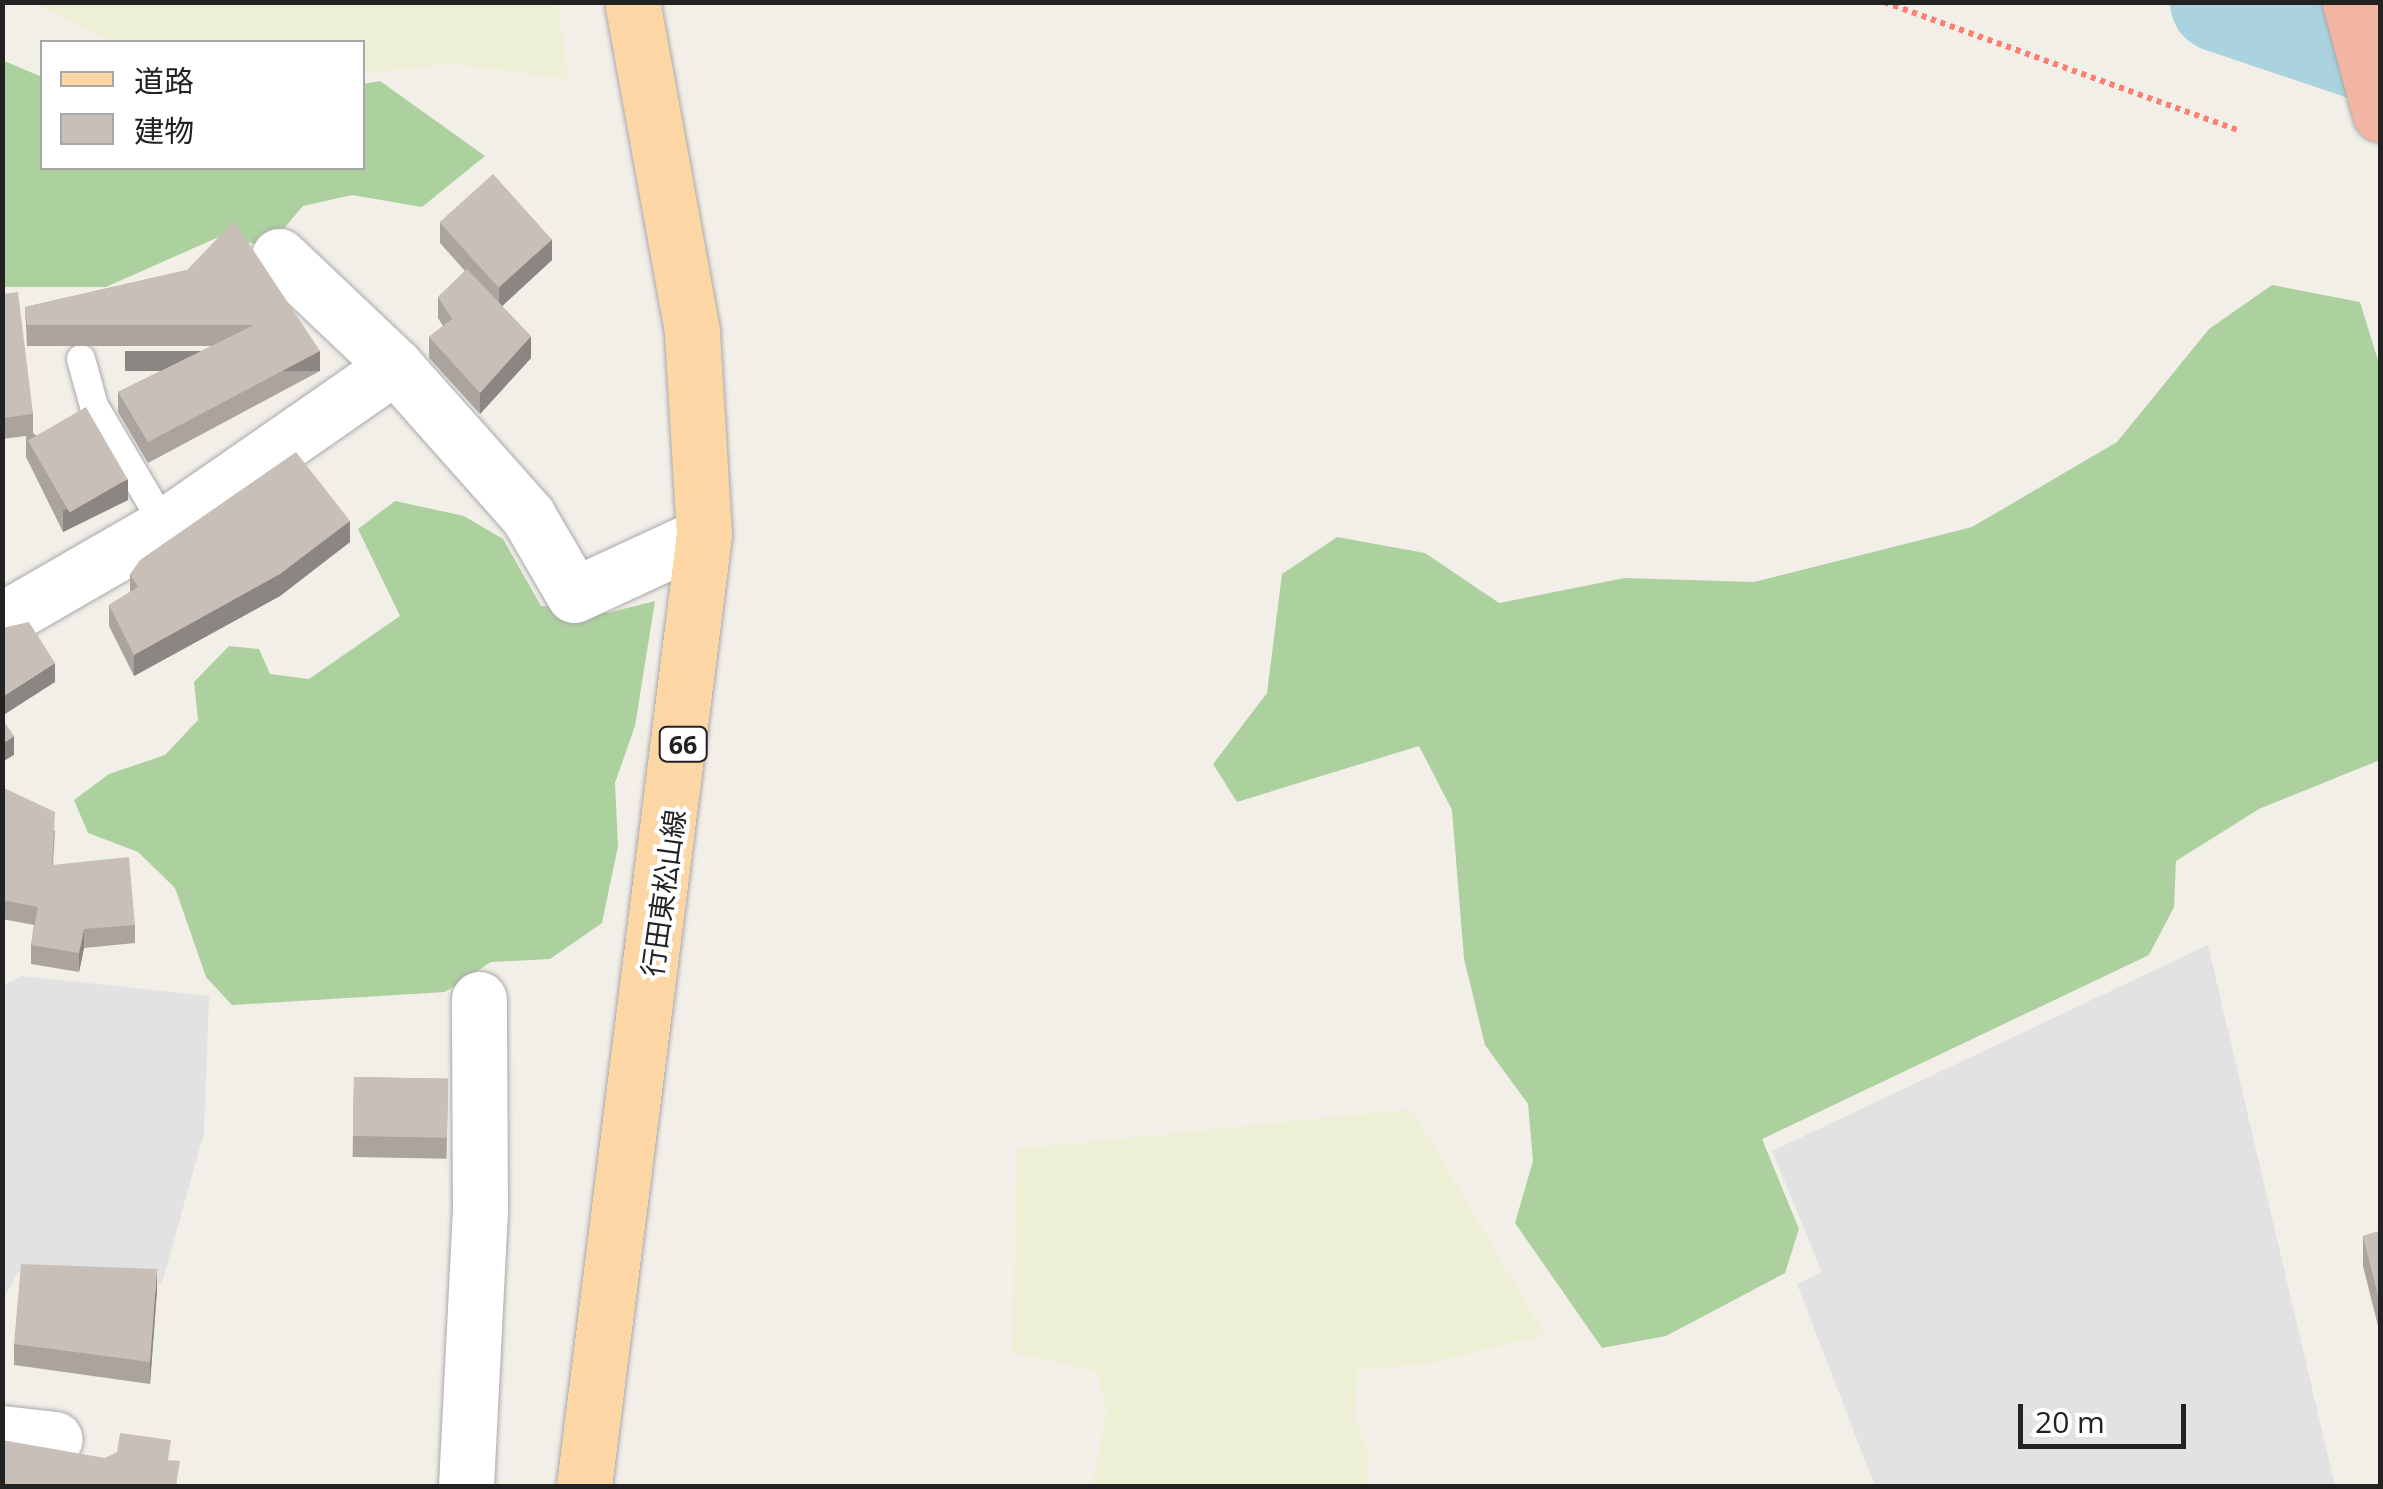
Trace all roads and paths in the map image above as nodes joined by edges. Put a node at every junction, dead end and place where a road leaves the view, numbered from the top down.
1 (632, 2) edge
2 (1884, 2) edge
3 (2350, 2) edge
4 (2380, 114) edge
5 (2238, 130) dead end
6 (279, 256) dead end
7 (81, 360) dead end
8 (395, 366) junction
9 (166, 526) junction
10 (704, 535) junction
11 (2, 620) edge
12 (478, 999) dead end
13 (466, 1486) edge
14 (584, 1486) edge

1 - 10 main road, 行田東松山線 / 66
2 - 5 path
3 - 4 highway
6 - 8 street
7 - 9 lane
8 - 9 street
8 - 10 street
9 - 11 street
10 - 14 main road, 行田東松山線 / 66
12 - 13 street

